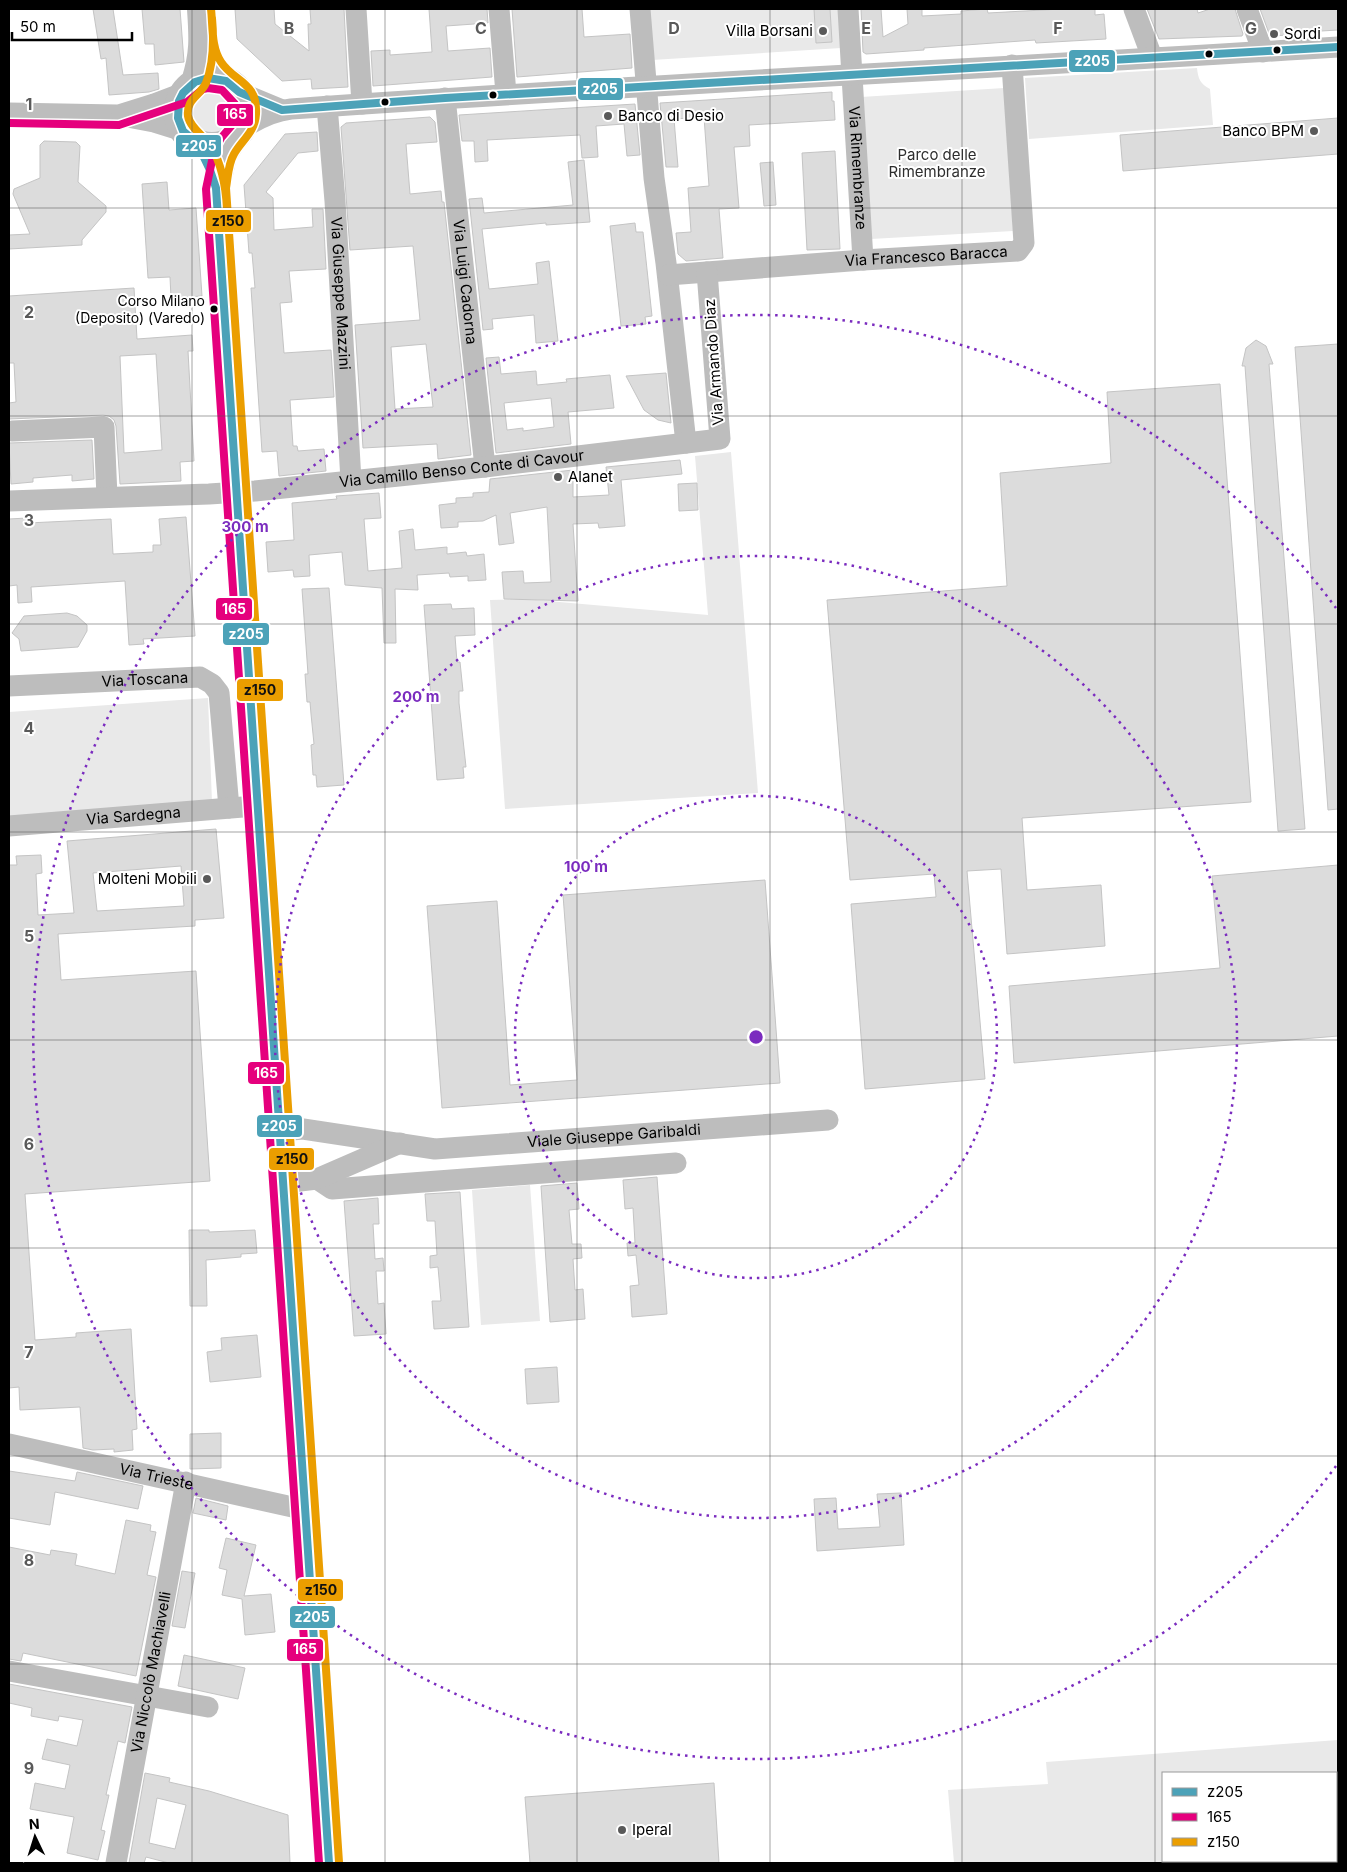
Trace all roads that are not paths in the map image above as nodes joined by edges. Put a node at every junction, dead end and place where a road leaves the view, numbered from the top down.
1 (201, 9) edge
2 (356, 9) edge
3 (499, 9) edge
4 (640, 9) edge
5 (848, 9) edge
6 (1134, 9) edge
7 (1247, 9) edge
8 (204, 41) junction
9 (1338, 47) edge
10 (1263, 52) junction
11 (1152, 58) junction
12 (1012, 65) junction
13 (852, 74) junction
14 (233, 86) junction
15 (646, 86) junction
16 (189, 88) junction
17 (506, 94) junction
18 (445, 98) junction
19 (362, 104) junction
20 (327, 106) junction
21 (282, 110) junction
22 (9, 113) edge
23 (117, 115) junction
24 (238, 134) junction
25 (190, 137) junction
26 (216, 188) junction
27 (863, 260) junction
28 (707, 272) junction
29 (668, 275) junction
30 (12, 431) dead end
31 (686, 443) junction
32 (486, 467) junction
33 (351, 481) junction
34 (236, 492) junction
35 (107, 497) junction
36 (9, 501) edge
37 (9, 686) edge
38 (258, 806) junction
39 (229, 808) junction
40 (9, 826) edge
41 (828, 1120) dead end
42 (280, 1131) junction
43 (400, 1143) junction
44 (676, 1163) dead end
45 (317, 1180) junction
46 (283, 1183) junction
47 (9, 1444) edge
48 (186, 1482) junction
49 (306, 1510) junction
50 (9, 1671) edge
51 (147, 1695) junction
52 (208, 1707) dead end
53 (116, 1863) edge
54 (329, 1863) edge

1 - 8 main road
2 - 19 street
3 - 17 street
4 - 15 street
5 - 13 street, Via Rimembranze
6 - 11 street
7 - 10 street
8 - 14 main road
8 - 16 main road
9 - 10 street
10 - 11 street
11 - 12 street
12 - 13 street
12 - 27 street, Via Francesco Baracca
13 - 15 street
13 - 27 street, Via Rimembranze
14 - 16 main road
14 - 21 street
14 - 24 main road
15 - 17 street
15 - 29 street
16 - 23 street
16 - 25 main road
17 - 18 street
18 - 19 street
18 - 32 street, Via Luigi Cadorna
19 - 20 street
20 - 21 street
20 - 33 street, Via Giuseppe Mazzini
21 - 24 street
22 - 23 street
23 - 25 street
24 - 25 main road
24 - 26 main road
25 - 26 main road
26 - 34 main road
27 - 28 street, Via Francesco Baracca
28 - 29 street
28 - 31 street, Via Armando Diaz
29 - 31 street
30 - 35 street
31 - 32 street, Via Camillo Benso Conte di Cavour
32 - 33 street, Via Camillo Benso Conte di Cavour
33 - 34 street, Via Camillo Benso Conte di Cavour
34 - 35 street, Via Camillo Benso Conte di Cavour
34 - 38 main road
35 - 36 street, Via Camillo Benso Conte di Cavour
37 - 39 street, Via Toscana
38 - 39 street, Via Sardegna
38 - 42 main road
39 - 40 street, Via Sardegna
41 - 43 street, Viale Giuseppe Garibaldi
42 - 43 street, Viale Giuseppe Garibaldi
42 - 46 main road
43 - 45 street, Viale Giuseppe Garibaldi
44 - 45 street, Viale Giuseppe Garibaldi
45 - 46 street, Viale Giuseppe Garibaldi
46 - 49 main road
47 - 48 street, Via Trieste
48 - 49 street, Via Trieste
48 - 51 street, Via Niccolò Machiavelli
49 - 54 main road
50 - 51 street
51 - 52 street
51 - 53 street, Via Niccolò Machiavelli

